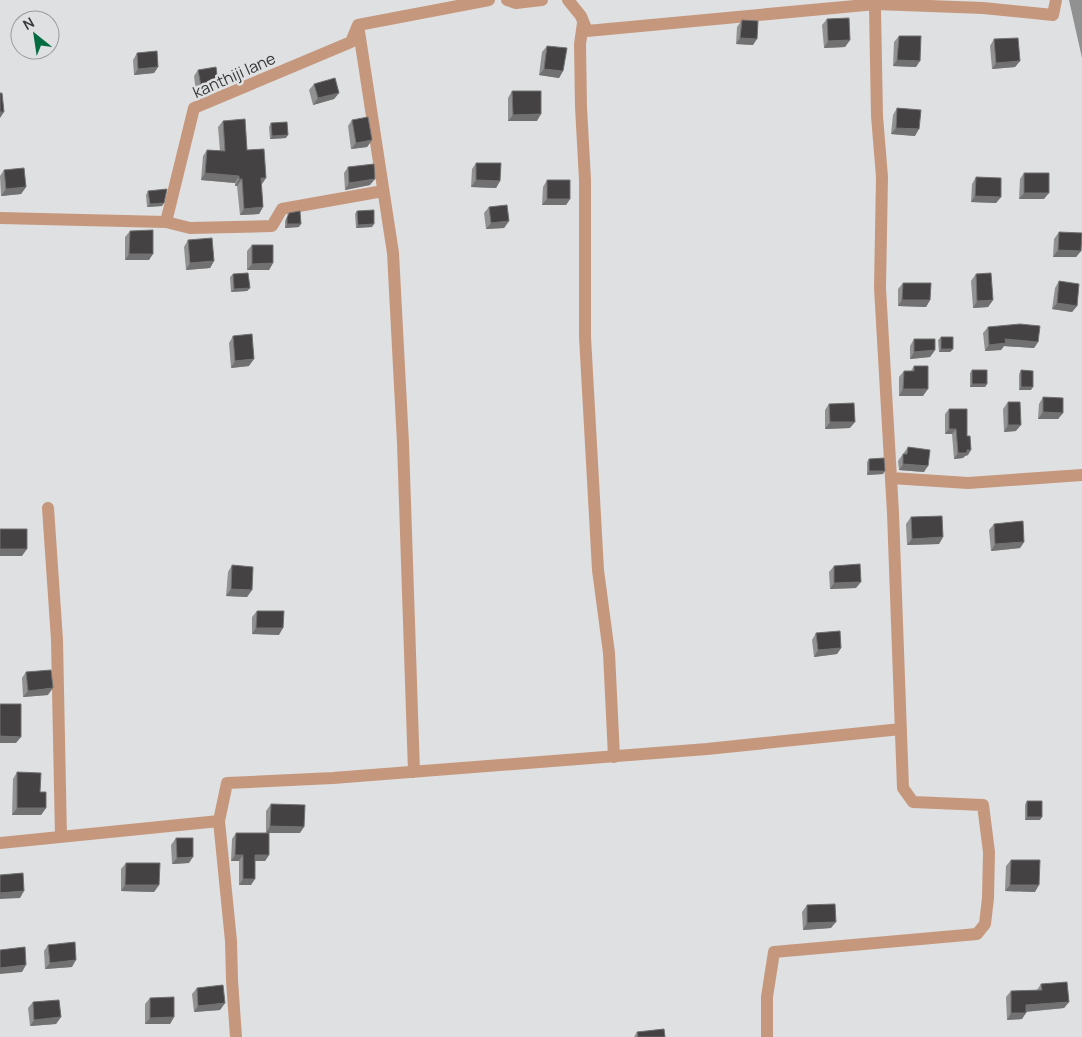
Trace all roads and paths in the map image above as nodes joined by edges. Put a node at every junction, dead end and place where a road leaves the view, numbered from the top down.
1 (489, 0) edge
2 (507, 0) edge
3 (542, 0) edge
4 (568, 0) edge
5 (1056, 0) edge
6 (876, 2) edge
7 (583, 22) junction
8 (358, 25) junction
9 (383, 191) junction
10 (0, 218) edge
11 (166, 222) junction
12 (1082, 475) edge
13 (891, 478) junction
14 (48, 508) dead end
15 (901, 729) junction
16 (614, 756) junction
17 (414, 772) junction
18 (219, 821) junction
19 (61, 837) junction
20 (0, 843) edge
21 (236, 1037) edge
22 (767, 1037) edge

1 - 8 street
2 - 3 street
4 - 7 street
5 - 6 street
6 - 7 street
6 - 13 street
7 - 16 street
8 - 9 street
8 - 11 street, kanthiji lane
9 - 11 street
9 - 17 street
10 - 11 street
12 - 13 street
13 - 15 street
14 - 19 street
15 - 16 street
15 - 22 street
16 - 17 street
17 - 18 street
18 - 19 street
18 - 21 street
19 - 20 street

